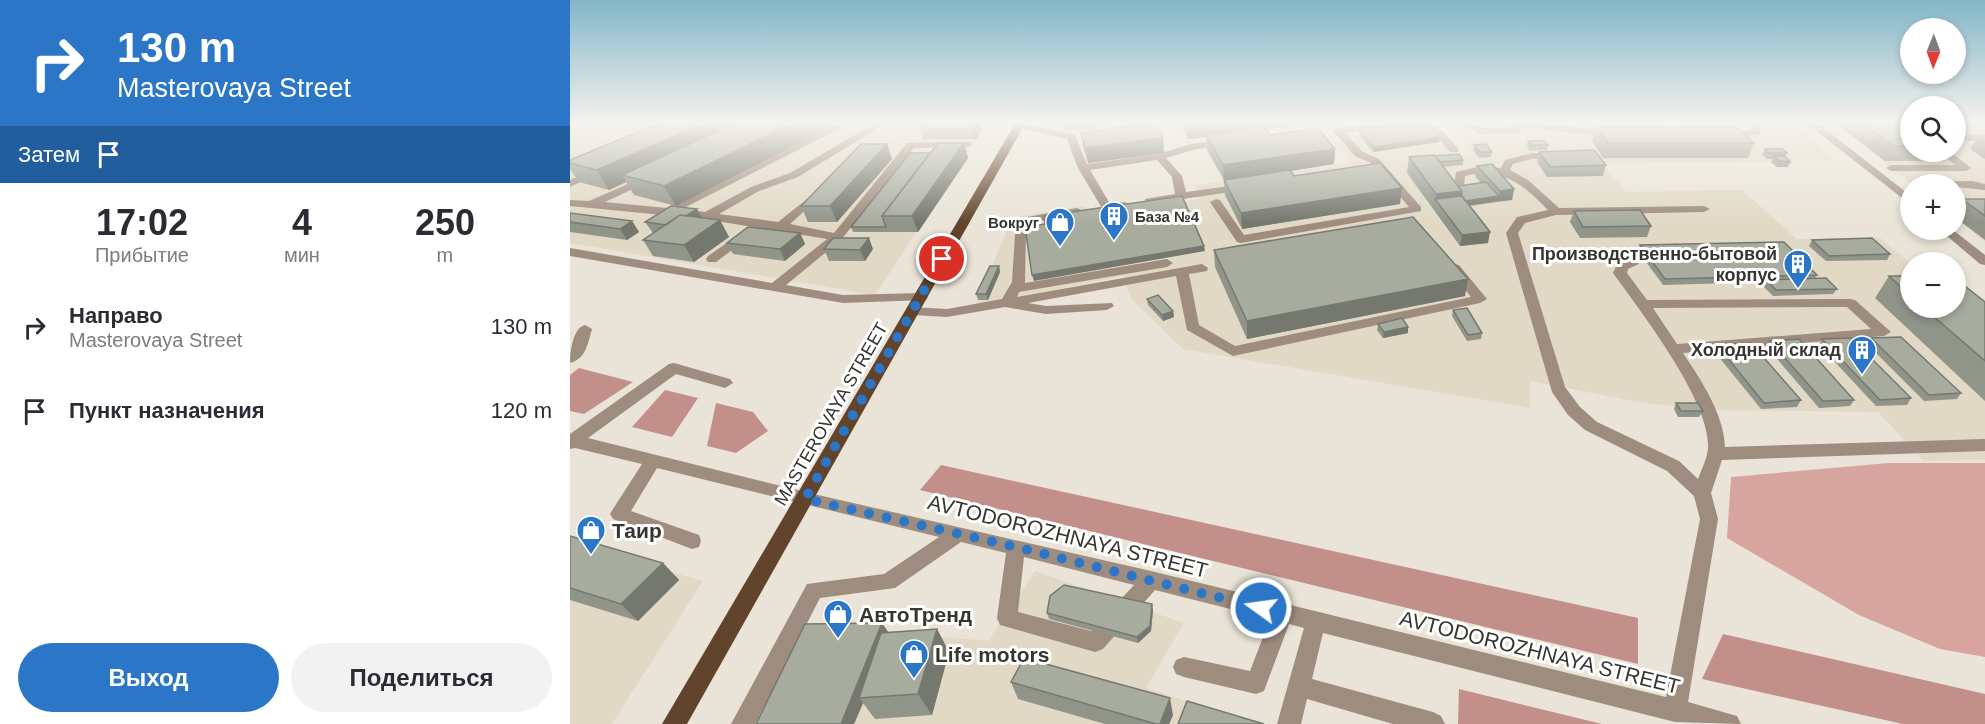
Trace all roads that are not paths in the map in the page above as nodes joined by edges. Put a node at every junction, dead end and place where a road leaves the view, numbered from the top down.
1 (780, 156) edge
2 (826, 156) edge
3 (902, 156) edge
4 (1002, 156) edge
5 (1078, 156) edge
6 (1164, 156) edge
7 (1367, 156) edge
8 (1575, 156) edge
9 (1853, 156) edge
10 (1160, 157) junction
11 (1378, 158) junction
12 (1958, 162) edge
13 (608, 165) edge
14 (1083, 168) junction
15 (1892, 168) dead end
16 (1359, 170) edge
17 (1504, 171) junction
18 (655, 175) edge
19 (570, 184) edge
20 (1966, 184) edge
21 (1460, 185) edge
22 (1252, 186) edge
23 (1985, 187) edge
24 (819, 193) edge
25 (1900, 193) edge
26 (1181, 196) junction
27 (1216, 202) dead end
28 (570, 203) edge
29 (591, 204) junction
30 (1704, 209) dead end
31 (671, 210) junction
32 (1077, 211) edge
33 (1557, 212) junction
34 (708, 215) junction
35 (1415, 220) edge
36 (761, 222) junction
37 (782, 225) junction
38 (837, 237) junction
39 (1959, 240) edge
40 (1233, 251) edge
41 (570, 252) edge
42 (1444, 255) edge
43 (712, 259) dead end
44 (1985, 261) edge
45 (1167, 263) dead end
46 (1633, 264) dead end
47 (1202, 268) dead end
48 (1182, 272) junction
49 (775, 287) junction
50 (1014, 289) junction
51 (1006, 303) junction
52 (916, 304) junction
53 (1644, 304) junction
54 (1107, 306) dead end
55 (585, 329) dead end
56 (1672, 349) junction
57 (570, 358) edge
58 (725, 383) dead end
59 (571, 441) edge
60 (1985, 445) edge
61 (1714, 454) junction
62 (653, 461) junction
63 (1702, 493) junction
64 (805, 499) junction
65 (959, 534) junction
66 (692, 541) dead end
67 (1016, 547) junction
68 (1151, 580) junction
69 (1283, 613) junction
70 (1316, 621) junction
71 (1184, 667) dead end
72 (1299, 686) junction
73 (1675, 711) junction
74 (674, 724) edge
75 (743, 724) edge
76 (1289, 724) edge
77 (1433, 724) edge
78 (1729, 724) edge

1 - 31 street
2 - 34 street
3 - 38 street
4 - 52 main road, MASTEROVAYA STREET
5 - 14 street
6 - 10 street
7 - 11 street
8 - 17 street
9 - 25 street
10 - 14 street
10 - 26 street
11 - 16 street
11 - 27 street
12 - 15 street
13 - 19 street
14 - 26 street
17 - 21 street
17 - 33 street
18 - 29 street
20 - 23 street
22 - 26 street
24 - 37 street
28 - 29 street
29 - 31 street
30 - 33 street
31 - 34 street
32 - 50 street
33 - 63 street
34 - 36 street
35 - 40 street
36 - 37 street
36 - 43 street
37 - 38 street
38 - 49 street
39 - 44 street
41 - 49 street
42 - 48 street
45 - 50 street
46 - 53 street
47 - 48 street
48 - 51 street
49 - 52 street
50 - 51 street
51 - 52 street
51 - 54 street
52 - 64 main road, MASTEROVAYA STREET
53 - 56 street
53 - 56 street
55 - 57 street
56 - 61 street
58 - 59 street
59 - 62 street, AVTODOROZHNAYA STREET
60 - 61 street
61 - 63 street
62 - 64 street, AVTODOROZHNAYA STREET
62 - 66 street
63 - 73 street
64 - 65 street, AVTODOROZHNAYA STREET
64 - 74 main road, MASTEROVAYA STREET
65 - 67 street, AVTODOROZHNAYA STREET
65 - 75 street
67 - 68 street, AVTODOROZHNAYA STREET
67 - 68 street
68 - 69 street, AVTODOROZHNAYA STREET
69 - 70 street, AVTODOROZHNAYA STREET
69 - 71 street
70 - 72 street
70 - 73 street, AVTODOROZHNAYA STREET
72 - 76 street
72 - 77 street
73 - 78 street, AVTODOROZHNAYA STREET

